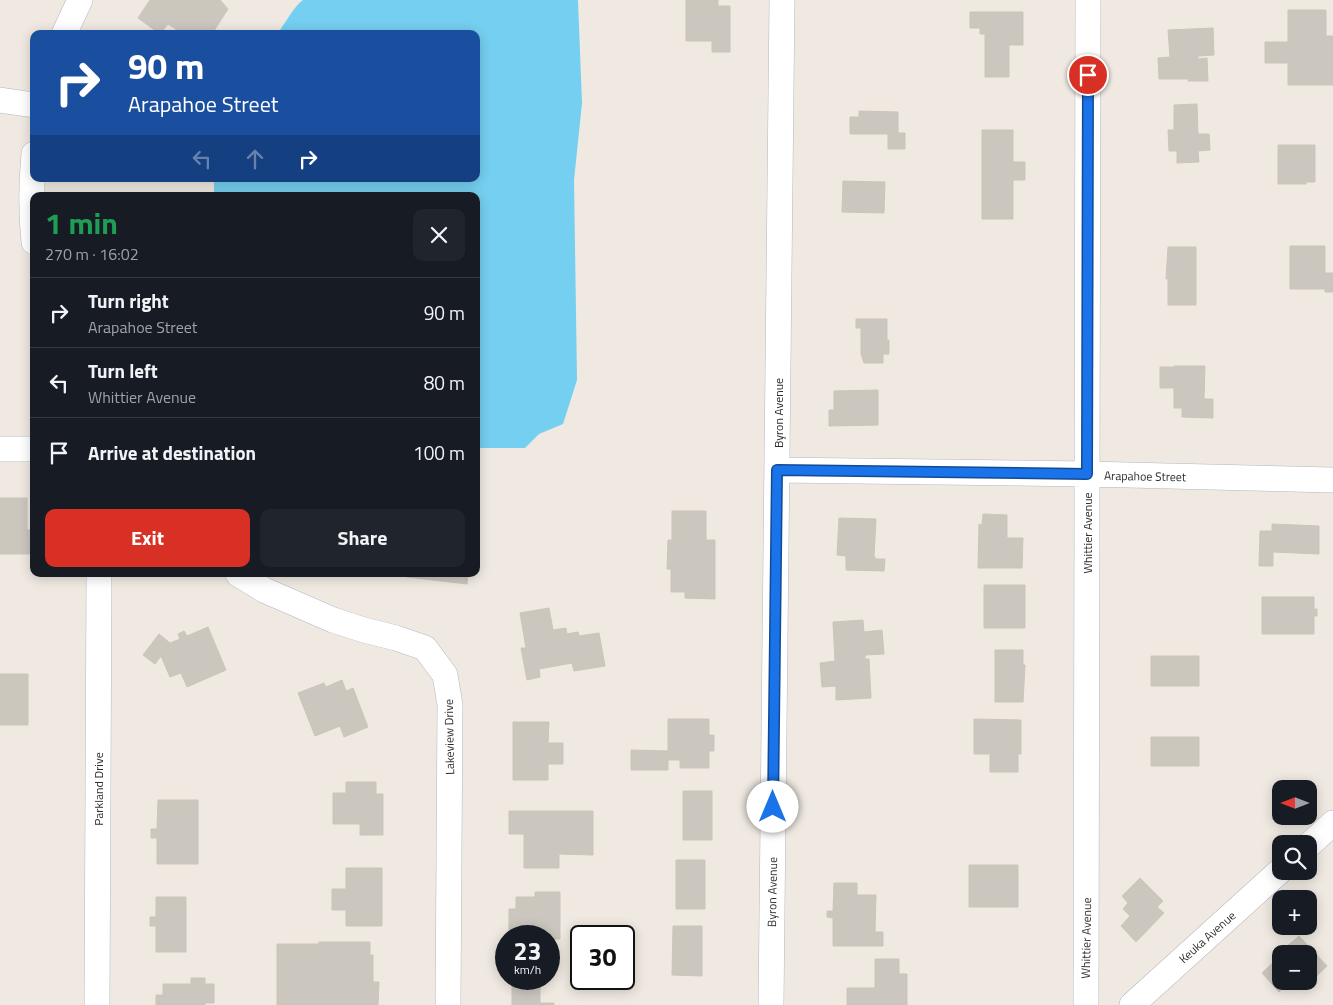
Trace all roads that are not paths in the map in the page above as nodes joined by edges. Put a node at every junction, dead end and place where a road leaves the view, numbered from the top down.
1 (80, 0) edge
2 (782, 0) edge
3 (1088, 0) edge
4 (66, 30) edge
5 (0, 100) edge
6 (30, 104) edge
7 (0, 449) edge
8 (30, 449) edge
9 (777, 470) junction
10 (1087, 474) junction
11 (1333, 480) edge
12 (99, 577) edge
13 (243, 577) edge
14 (1333, 823) edge
15 (1317, 838) edge
16 (1272, 878) edge
17 (97, 1005) edge
18 (448, 1005) edge
19 (771, 1005) edge
20 (1086, 1005) edge
21 (1132, 1005) edge

1 - 4 street
2 - 9 street, Byron Avenue
3 - 10 street, Whittier Avenue
5 - 6 street
7 - 8 street
9 - 10 street, Arapahoe Street
9 - 19 street, Byron Avenue
10 - 11 street, Arapahoe Street
10 - 20 street, Whittier Avenue
12 - 17 street, Parkland Drive
13 - 18 street, Lakeview Drive
14 - 15 street
16 - 21 street, Keuka Avenue

